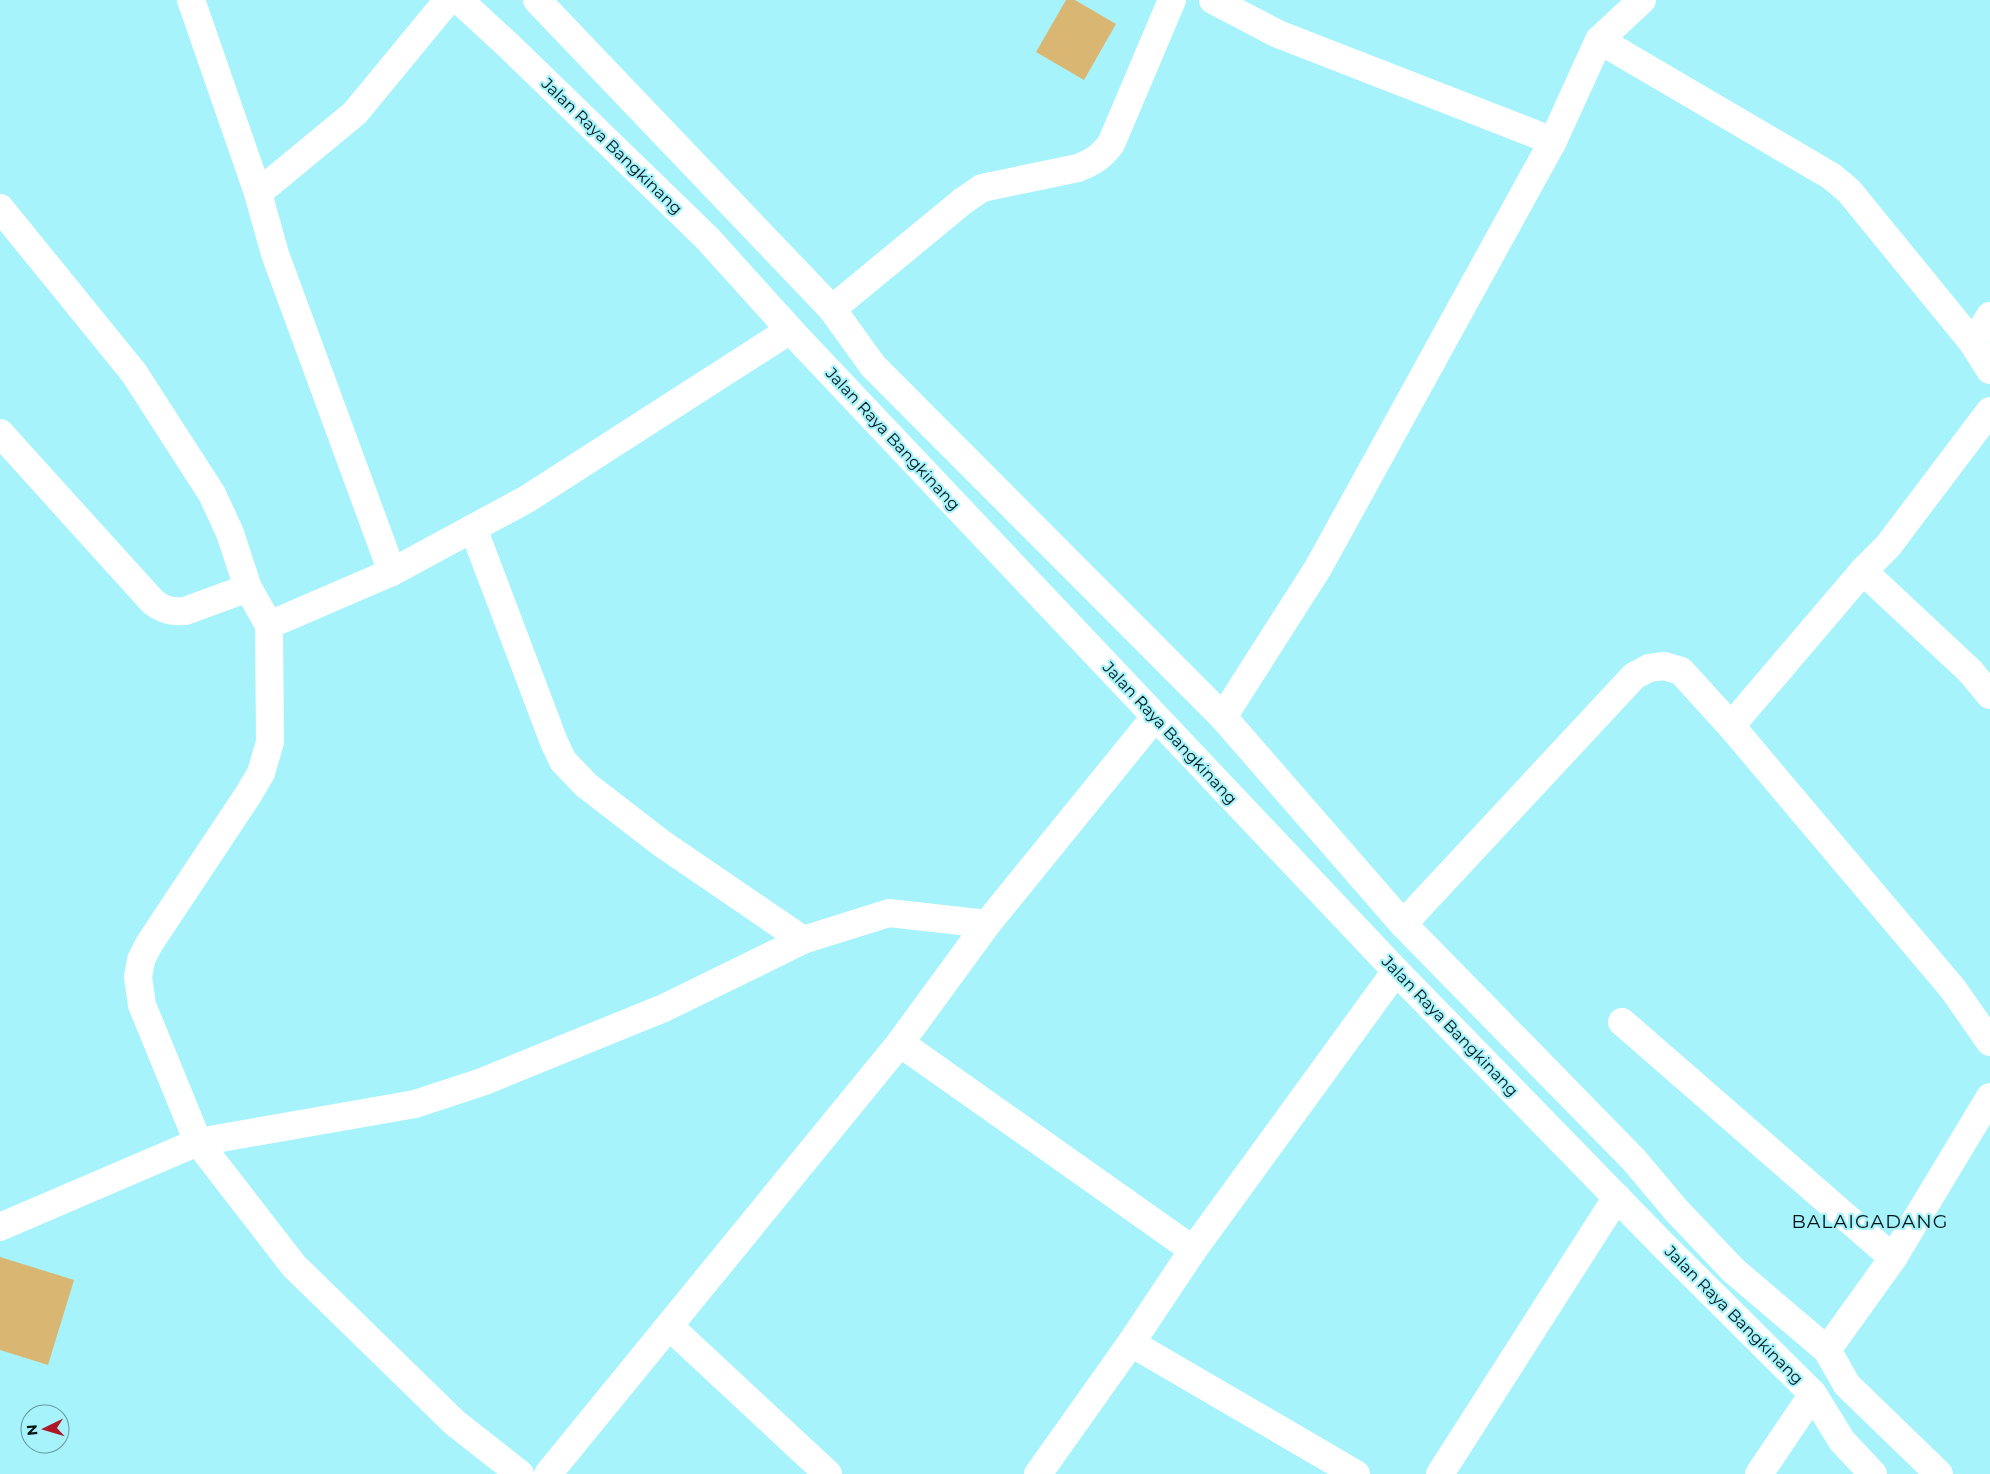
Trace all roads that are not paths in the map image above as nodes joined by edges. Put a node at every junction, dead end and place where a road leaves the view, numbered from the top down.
1 (191, 0) edge
2 (448, 0) edge
3 (458, 0) edge
4 (537, 0) edge
5 (1172, 0) edge
6 (1212, 0) edge
7 (1642, 0) edge
8 (1598, 40) junction
9 (1553, 141) junction
10 (258, 193) junction
11 (0, 208) edge
12 (832, 309) junction
13 (1990, 316) edge
14 (790, 330) junction
15 (1972, 343) junction
16 (1990, 370) edge
17 (1990, 411) edge
18 (0, 433) edge
19 (474, 528) junction
20 (1863, 571) junction
21 (392, 572) junction
22 (248, 588) junction
23 (269, 625) junction
24 (1990, 695) edge
25 (1223, 716) junction
26 (1155, 718) junction
27 (1731, 726) junction
28 (987, 924) junction
29 (1403, 924) junction
30 (803, 940) junction
31 (1396, 971) junction
32 (1622, 1022) dead end
33 (900, 1042) junction
34 (1990, 1042) edge
35 (1990, 1097) edge
36 (198, 1142) junction
37 (1617, 1197) junction
38 (0, 1227) edge
39 (1193, 1250) junction
40 (1893, 1258) junction
41 (1733, 1270) junction
42 (1730, 1312) junction
43 (669, 1326) junction
44 (1131, 1343) junction
45 (1827, 1350) junction
46 (1813, 1394) junction
47 (1877, 1413) junction
48 (1842, 1440) junction
49 (520, 1474) edge
50 (548, 1474) edge
51 (828, 1474) edge
52 (1038, 1474) edge
53 (1356, 1474) edge
54 (1440, 1474) edge
55 (1760, 1474) edge
56 (1873, 1474) edge
57 (1939, 1474) edge

1 - 10 main road
2 - 10 main road
3 - 14 main road, Jalan Raya Bangkinang
4 - 12 main road, Jalan Raya Bangkinang
5 - 12 main road
6 - 9 main road
7 - 8 main road
8 - 9 main road
8 - 15 main road
9 - 25 main road
10 - 21 main road
11 - 22 main road
12 - 25 main road, Jalan Raya Bangkinang
13 - 15 main road
14 - 19 main road
14 - 26 main road, Jalan Raya Bangkinang
15 - 16 main road
17 - 20 main road
18 - 22 main road
19 - 21 main road
19 - 30 main road
20 - 24 main road
20 - 27 main road
21 - 23 main road
22 - 23 main road
23 - 36 main road
25 - 29 main road, Jalan Raya Bangkinang
26 - 28 main road
26 - 31 main road, Jalan Raya Bangkinang
27 - 29 main road
27 - 34 main road
28 - 30 main road
28 - 33 main road
29 - 41 main road, Jalan Raya Bangkinang
30 - 36 main road
31 - 37 main road, Jalan Raya Bangkinang
31 - 39 main road
32 - 40 main road
33 - 39 main road
33 - 43 main road
35 - 40 main road
36 - 38 main road
36 - 49 main road
37 - 42 main road, Jalan Raya Bangkinang
37 - 54 main road
39 - 44 main road
40 - 45 main road
41 - 42 main road
41 - 45 main road, Jalan Raya Bangkinang
42 - 46 main road, Jalan Raya Bangkinang
43 - 50 main road
43 - 51 main road
44 - 52 main road
44 - 53 main road
45 - 47 main road, Jalan Raya Bangkinang
46 - 48 main road, Jalan Raya Bangkinang
46 - 55 main road
47 - 48 main road
47 - 57 main road, Jalan Raya Bangkinang
48 - 56 main road, Jalan Raya Bangkinang

